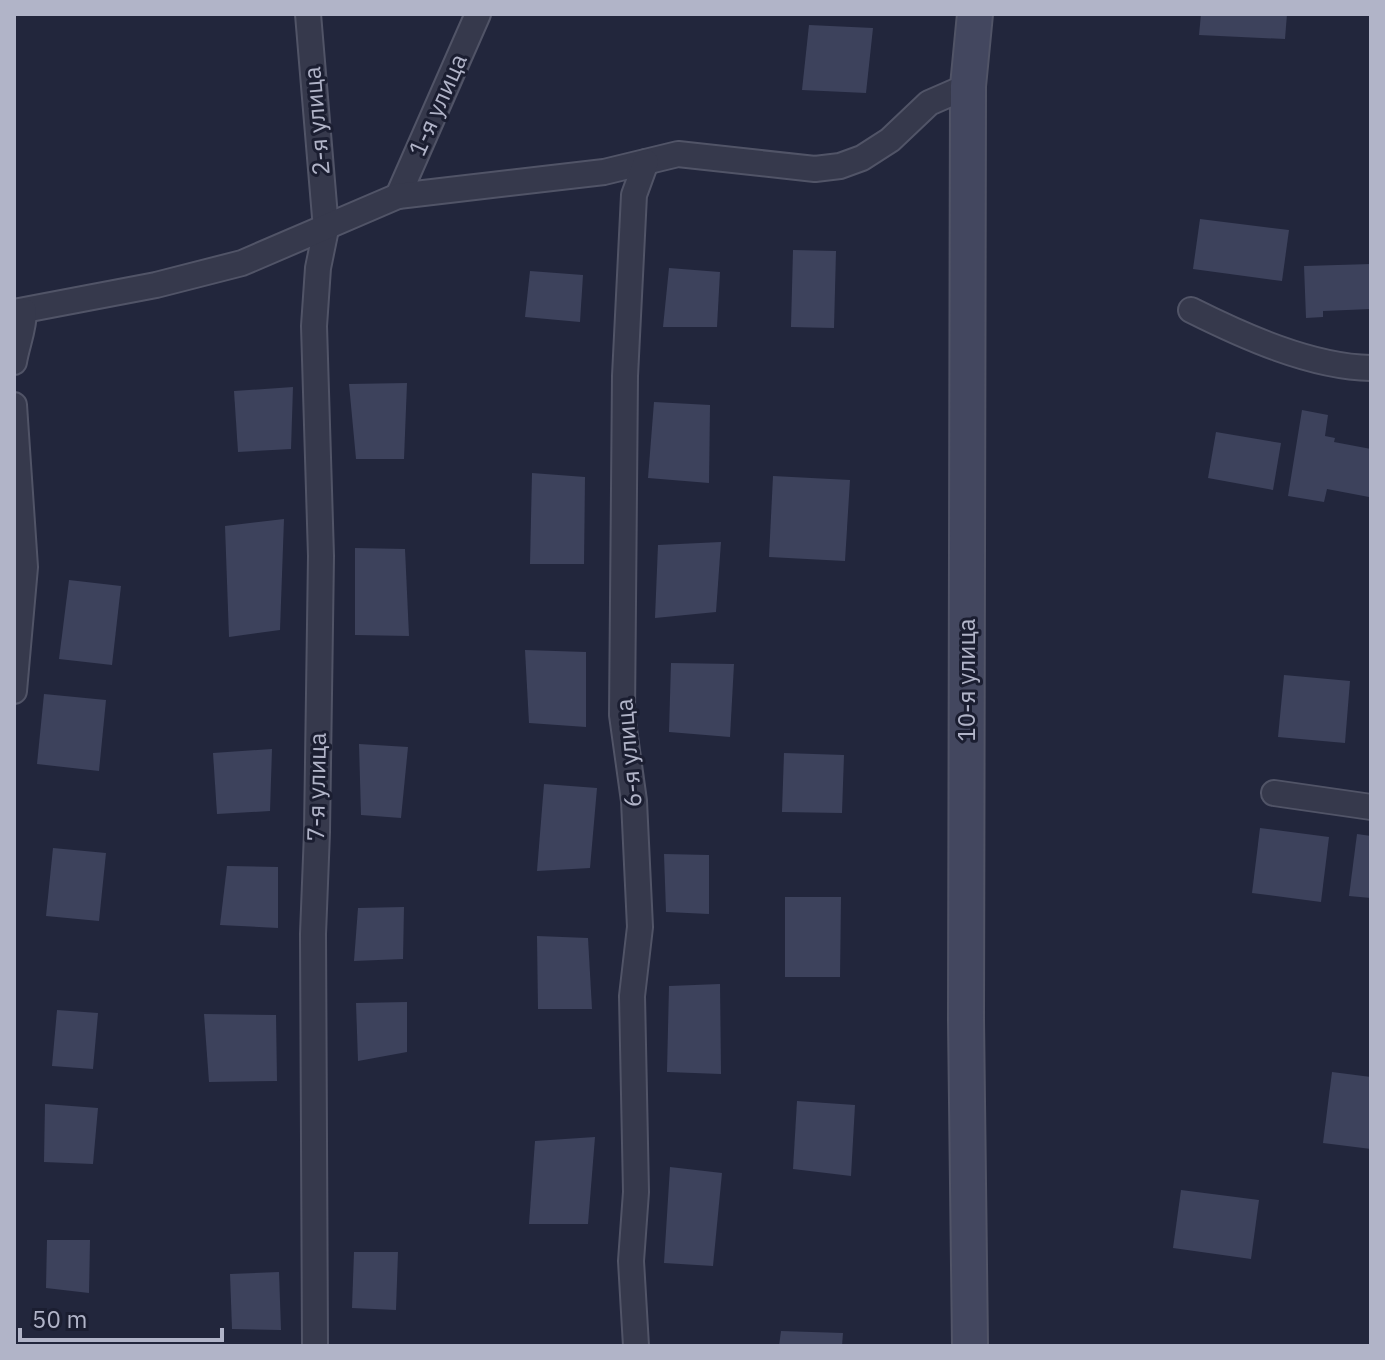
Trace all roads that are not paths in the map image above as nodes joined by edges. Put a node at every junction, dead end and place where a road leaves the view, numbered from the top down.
1 (308, 14) edge
2 (478, 14) edge
3 (975, 14) edge
4 (968, 86) junction
5 (646, 162) junction
6 (398, 196) junction
7 (326, 229) junction
8 (1191, 310) dead end
9 (19, 311) edge
10 (14, 362) edge
11 (1371, 368) edge
12 (14, 405) edge
13 (14, 691) edge
14 (1274, 793) dead end
15 (1371, 807) edge
16 (315, 1346) edge
17 (636, 1346) edge
18 (970, 1346) edge

1 - 7 street, 2-я улица
2 - 6 street, 1-я улица
3 - 4 street, 10-я улица
4 - 5 street
4 - 18 street, 10-я улица
5 - 6 street
5 - 17 street, 6-я улица
6 - 7 street
7 - 9 street
7 - 16 street, 7-я улица
8 - 11 street
9 - 10 street
12 - 13 street
14 - 15 street

